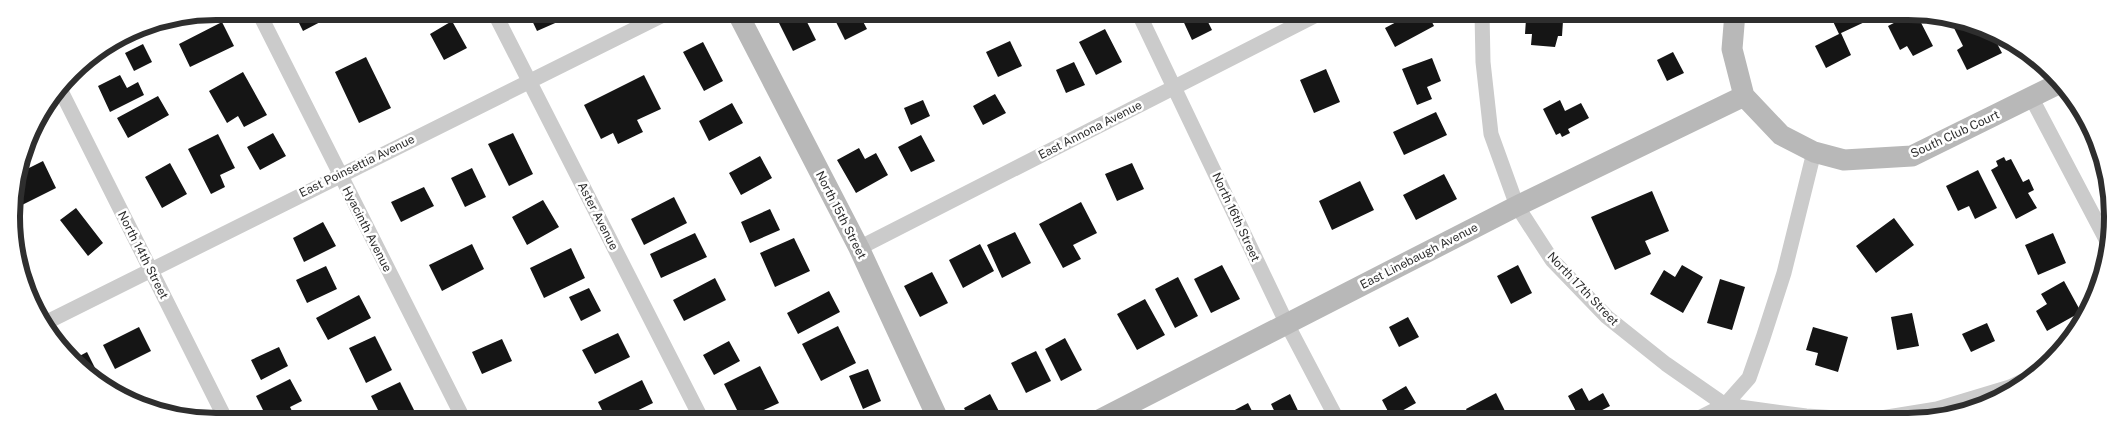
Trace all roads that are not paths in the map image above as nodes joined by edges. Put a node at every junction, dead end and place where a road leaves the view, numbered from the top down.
1 (262, 20) edge
2 (498, 20) edge
3 (653, 20) edge
4 (741, 20) edge
5 (1142, 20) edge
6 (1306, 20) edge
7 (1482, 20) edge
8 (1734, 20) edge
9 (529, 81) junction
10 (2054, 86) edge
11 (1174, 87) junction
12 (63, 95) edge
13 (1744, 96) junction
14 (2031, 98) junction
15 (1814, 152) junction
16 (340, 175) junction
17 (1518, 206) junction
18 (2103, 234) edge
19 (859, 248) junction
20 (150, 269) junction
21 (49, 320) edge
22 (1287, 324) junction
23 (2000, 390) edge
24 (1725, 405) junction
25 (222, 413) edge
26 (460, 413) edge
27 (698, 413) edge
28 (935, 413) edge
29 (1113, 413) edge
30 (1334, 413) edge
31 (1709, 413) edge
32 (1728, 413) edge
33 (1784, 413) edge
34 (1912, 413) edge

1 - 16 street, Hyacinth Avenue
2 - 9 street, Aster Avenue
3 - 9 street, East Poinsettia Avenue
4 - 19 street, North 15th Street
5 - 11 street, North 16th Street
6 - 11 street, East Annona Avenue
7 - 17 street, North 17th Street
8 - 13 street
9 - 16 street, East Poinsettia Avenue
9 - 27 street, Aster Avenue
10 - 14 street, South Club Court
11 - 19 street, East Annona Avenue
11 - 22 street, North 16th Street
12 - 20 street, North 14th Street
13 - 15 street, South Club Court
13 - 17 street, East Linebaugh Avenue
14 - 15 street, South Club Court
14 - 18 street
15 - 24 street
16 - 20 street, East Poinsettia Avenue
16 - 26 street, Hyacinth Avenue
17 - 22 street, East Linebaugh Avenue
17 - 24 street, North 17th Street
19 - 28 street, North 15th Street
20 - 21 street, East Poinsettia Avenue
20 - 25 street, North 14th Street
22 - 29 street, East Linebaugh Avenue
22 - 30 street, North 16th Street
23 - 34 street
24 - 31 street
24 - 32 street
24 - 33 street

